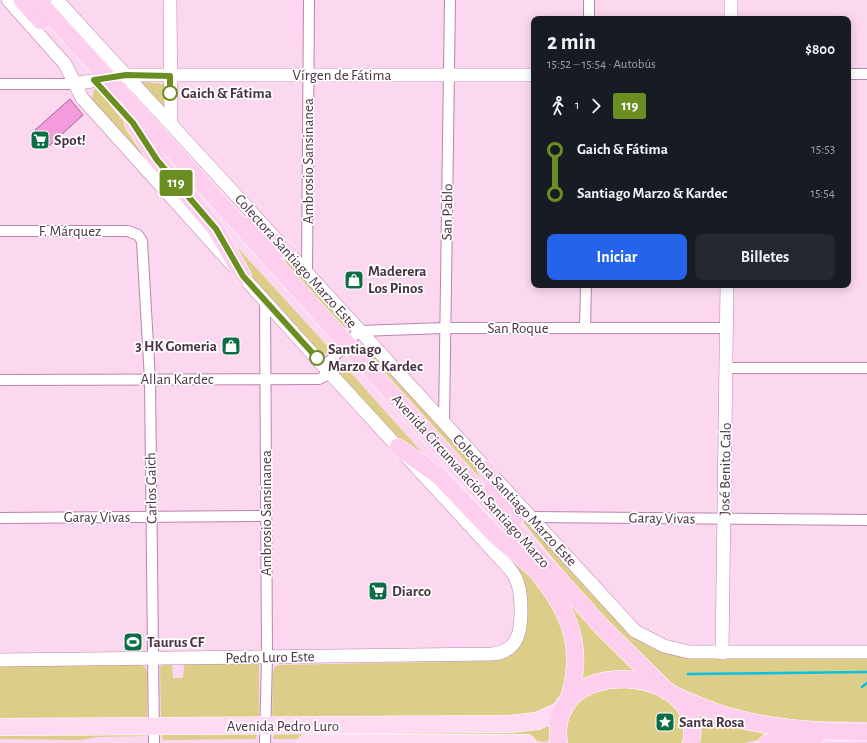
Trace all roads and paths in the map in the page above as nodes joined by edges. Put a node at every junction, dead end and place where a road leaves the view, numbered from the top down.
1 (8, 0) edge
2 (22, 0) edge
3 (37, 0) edge
4 (47, 0) edge
5 (57, 0) edge
6 (170, 0) edge
7 (309, 0) edge
8 (450, 0) edge
9 (589, 0) edge
10 (731, 0) edge
11 (588, 16) edge
12 (731, 16) edge
13 (74, 41) junction
14 (851, 74) edge
15 (867, 74) edge
16 (126, 75) junction
17 (308, 75) junction
18 (449, 75) junction
19 (531, 75) edge
20 (170, 76) junction
21 (101, 79) junction
22 (0, 84) edge
23 (74, 84) junction
24 (133, 123) junction
25 (171, 124) junction
26 (154, 130) junction
27 (0, 232) edge
28 (138, 235) joint
29 (288, 252) junction
30 (308, 274) junction
31 (243, 276) junction
32 (586, 288) edge
33 (727, 288) edge
34 (265, 300) junction
35 (445, 328) junction
36 (585, 328) junction
37 (727, 328) junction
38 (359, 331) junction
39 (343, 348) junction
40 (726, 368) junction
41 (867, 368) edge
42 (326, 369) junction
43 (265, 379) junction
44 (0, 380) edge
45 (150, 380) junction
46 (444, 424) junction
47 (398, 447) junction
48 (486, 469) junction
49 (266, 516) junction
50 (152, 517) junction
51 (530, 517) junction
52 (0, 518) edge
53 (724, 518) junction
54 (867, 520) edge
55 (534, 568) junction
56 (576, 599) junction
57 (867, 652) edge
58 (722, 653) junction
59 (267, 657) junction
60 (153, 658) junction
61 (0, 660) edge
62 (670, 693) junction
63 (565, 707) junction
64 (0, 727) edge
65 (849, 732) junction
66 (867, 732) edge
67 (154, 735) edge
68 (265, 735) edge
69 (306, 743) edge
70 (527, 743) edge
71 (559, 743) edge
72 (691, 743) edge
73 (766, 743) edge

1 - 23 street
2 - 21 highway, Avenida Circunvalación Santiago Marzo
3 - 13 highway, Avenida Circunvalación Santiago Marzo
4 - 13 highway
5 - 16 street, Colectora Santiago Marzo Este
6 - 20 street
7 - 17 street, Ambrosio Sansinanea
8 - 18 street, San Pablo
9 - 11 street
10 - 12 street
13 - 21 highway, Avenida Circunvalación Santiago Marzo
14 - 15 street
16 - 20 street, Vírgen de Fátima
16 - 21 street, Vírgen de Fátima
16 - 25 street, Colectora Santiago Marzo Este
17 - 18 street, Vírgen de Fátima
17 - 20 street, Vírgen de Fátima
17 - 30 street, Ambrosio Sansinanea
18 - 19 street, Vírgen de Fátima
18 - 35 street, San Pablo
20 - 25 street
21 - 23 street, Vírgen de Fátima
21 - 24 highway, Avenida Circunvalación Santiago Marzo
21 - 26 highway, Avenida Circunvalación Santiago Marzo
22 - 23 street
23 - 31 street
24 - 31 highway
24 - 39 highway, Avenida Circunvalación Santiago Marzo
25 - 29 street, Colectora Santiago Marzo Este
26 - 29 highway
26 - 39 highway, Avenida Circunvalación Santiago Marzo
27 - 28 street, F. Márquez
28 - 45 street, Carlos Gaich
29 - 30 street, Colectora Santiago Marzo Este
30 - 38 street, Colectora Santiago Marzo Este
31 - 34 street
32 - 36 street
33 - 37 street, José Benito Calo
34 - 42 street
34 - 43 street, Ambrosio Sansinanea
35 - 36 street, San Roque
35 - 38 street, San Roque
35 - 46 street, San Pablo
36 - 37 street, San Roque
37 - 40 street, José Benito Calo
38 - 39 street
38 - 46 street, Colectora Santiago Marzo Este
39 - 42 street
39 - 55 highway, Avenida Circunvalación Santiago Marzo
39 - 56 highway, Avenida Circunvalación Santiago Marzo
40 - 41 street
40 - 53 street, José Benito Calo
42 - 43 street, Allan Kardec
42 - 47 street
43 - 45 street, Allan Kardec
43 - 49 street, Ambrosio Sansinanea
44 - 45 street, Allan Kardec
45 - 50 street, Carlos Gaich
46 - 48 street, Colectora Santiago Marzo Este
47 - 55 highway
47 - 59 street, Pedro Luro Este
48 - 51 street, Colectora Santiago Marzo Este
48 - 56 highway
49 - 50 street, Garay Vivas
49 - 59 street, Ambrosio Sansinanea
50 - 52 street, Garay Vivas
50 - 60 street, Carlos Gaich
51 - 53 street, Garay Vivas
51 - 58 street, Colectora Santiago Marzo Este
53 - 54 street, Garay Vivas
53 - 58 street, José Benito Calo
55 - 63 highway, Avenida Circunvalación Santiago Marzo
56 - 62 highway, Avenida Circunvalación Santiago Marzo
57 - 58 street, Colectora Santiago Marzo Este
59 - 60 street, Pedro Luro Este
59 - 68 street, Ambrosio Sansinanea
60 - 61 street, Pedro Luro Este
60 - 67 street, Carlos Gaich
62 - 63 highway
62 - 65 highway
62 - 72 highway, Avenida Circunvalación Santiago Marzo
63 - 68 main road, Avenida Pedro Luro
63 - 71 highway, Avenida Circunvalación Santiago Marzo
64 - 67 main road, Avenida Pedro Luro
65 - 66 highway
65 - 73 highway
67 - 68 main road, Avenida Pedro Luro
69 - 70 main road, Avenida Pedro Luro

